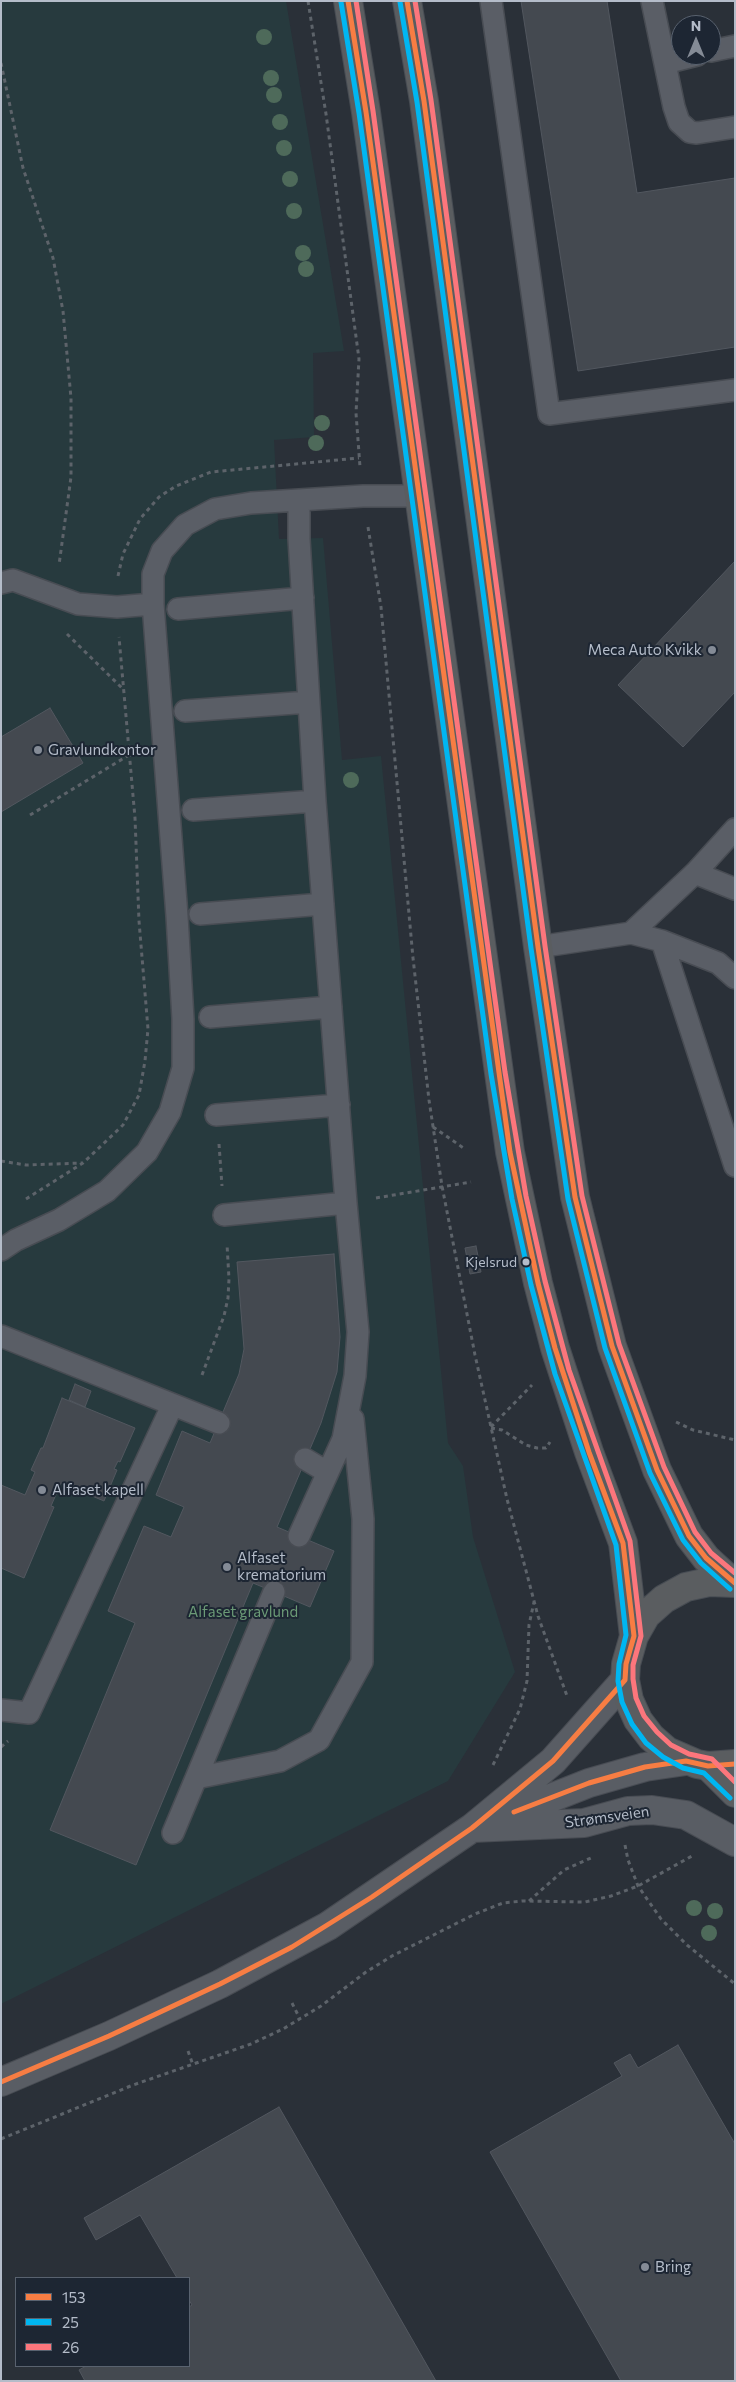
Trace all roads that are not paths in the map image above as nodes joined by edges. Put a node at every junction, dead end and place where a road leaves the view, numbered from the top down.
1 (348, 1) edge
2 (407, 1) edge
3 (491, 1) edge
4 (652, 1) edge
5 (735, 46) edge
6 (721, 50) edge
7 (671, 62) edge
8 (665, 63) junction
9 (735, 127) edge
10 (735, 390) edge
11 (418, 496) junction
12 (299, 501) junction
13 (1, 583) edge
14 (303, 598) junction
15 (153, 604) junction
16 (178, 609) dead end
17 (310, 702) junction
18 (185, 711) dead end
19 (315, 802) junction
20 (194, 810) dead end
21 (735, 829) edge
22 (695, 873) junction
23 (735, 889) edge
24 (323, 904) junction
25 (200, 914) dead end
26 (631, 933) junction
27 (662, 941) junction
28 (538, 947) junction
29 (735, 978) edge
30 (331, 1008) junction
31 (210, 1017) dead end
32 (339, 1105) junction
33 (216, 1115) dead end
34 (735, 1166) edge
35 (346, 1203) junction
36 (224, 1215) dead end
37 (1, 1250) edge
38 (1, 1336) edge
39 (350, 1399) junction
40 (172, 1406) junction
41 (219, 1423) dead end
42 (305, 1459) dead end
43 (327, 1472) junction
44 (299, 1536) dead end
45 (734, 1583) edge
46 (274, 1592) dead end
47 (634, 1636) junction
48 (625, 1680) junction
49 (1, 1710) edge
50 (697, 1763) junction
51 (735, 1764) edge
52 (196, 1778) junction
53 (735, 1793) edge
54 (472, 1828) junction
55 (173, 1833) dead end
56 (735, 1842) edge
57 (1, 2082) edge

1 - 11 highway
2 - 28 highway
3 - 10 lane
4 - 8 lane
5 - 6 lane
7 - 8 lane
8 - 9 lane
11 - 12 lane
11 - 47 highway
12 - 14 lane
12 - 15 lane
13 - 15 lane
14 - 16 lane
14 - 17 lane
15 - 37 lane
17 - 18 lane
17 - 19 lane
19 - 20 lane
19 - 24 lane
21 - 22 lane
22 - 23 lane
22 - 26 lane
24 - 25 lane
24 - 30 lane
26 - 27 lane
26 - 28 lane
27 - 29 lane
27 - 34 lane
28 - 45 highway
30 - 31 lane
30 - 32 lane
32 - 33 lane
32 - 35 lane
35 - 36 lane
35 - 39 lane
38 - 40 lane
39 - 43 lane
39 - 52 lane
40 - 41 lane
40 - 49 lane
42 - 43 lane
43 - 44 lane
45 - 47 highway
46 - 52 lane
47 - 48 highway
48 - 50 highway
48 - 54 main road, Strømsveien
50 - 51 highway
50 - 53 highway
50 - 54 main road, Strømsveien
52 - 55 lane
54 - 56 main road, Strømsveien
54 - 57 main road, Strømsveien

